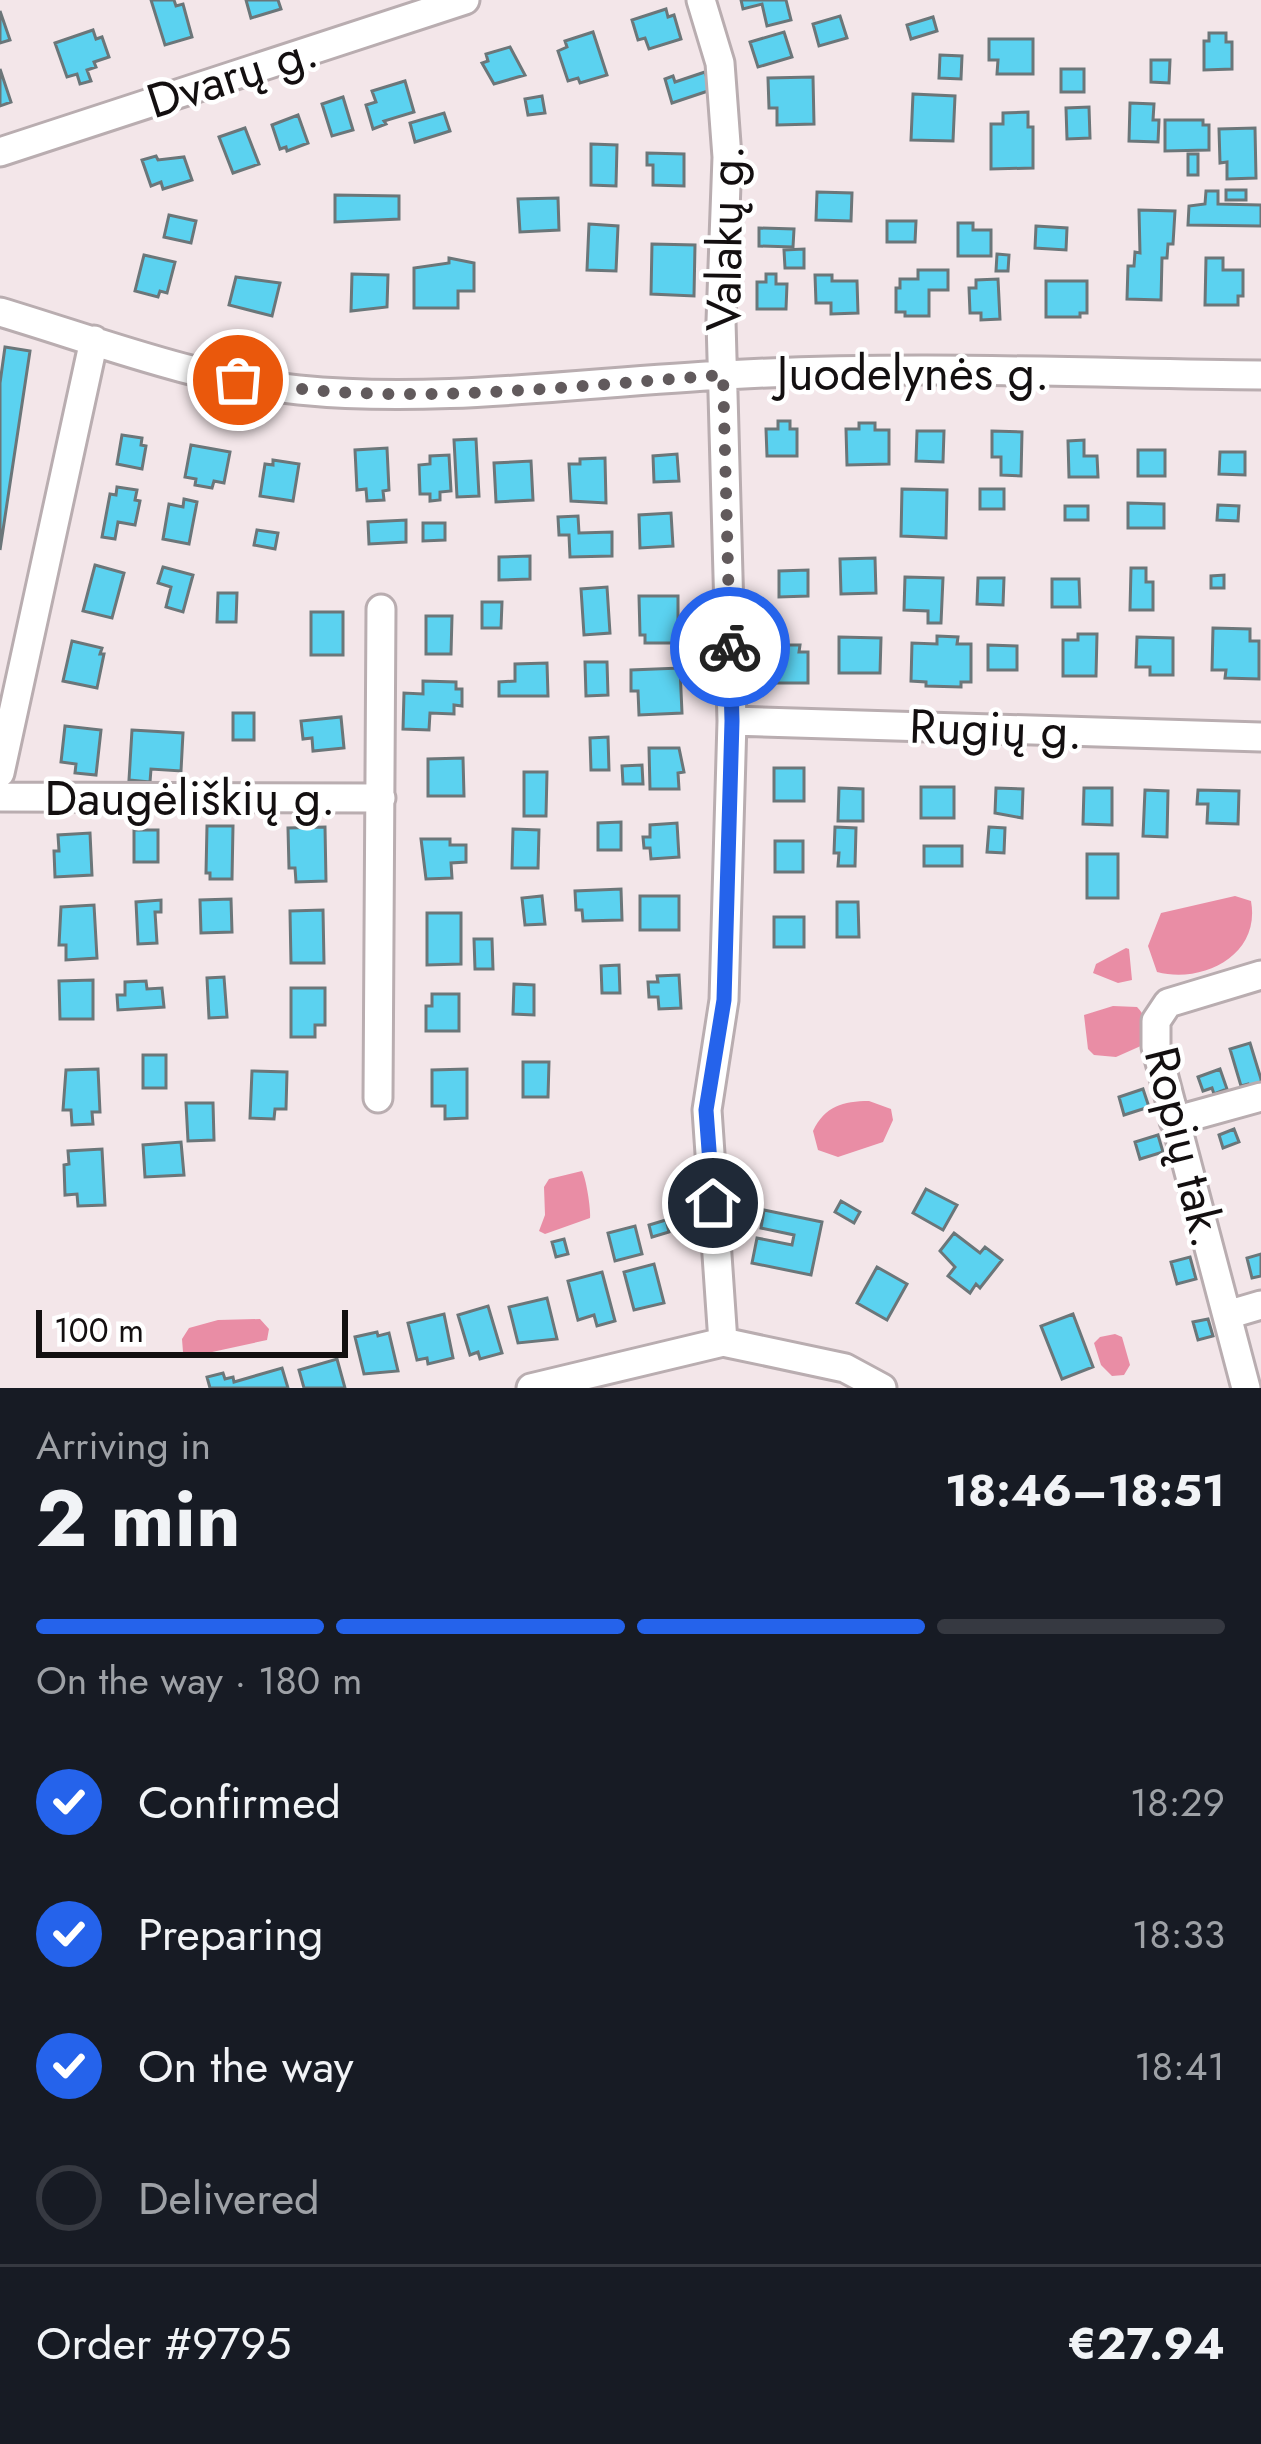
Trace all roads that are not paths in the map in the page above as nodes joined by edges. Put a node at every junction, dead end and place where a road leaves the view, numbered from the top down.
1 (464, 0) edge
2 (700, 0) edge
3 (0, 152) edge
4 (0, 312) edge
5 (94, 340) junction
6 (723, 375) junction
7 (1261, 375) edge
8 (381, 609) dead end
9 (732, 721) junction
10 (1261, 737) edge
11 (0, 773) edge
12 (0, 797) edge
13 (381, 799) junction
14 (1261, 975) edge
15 (1261, 1096) edge
16 (378, 1098) dead end
17 (1174, 1121) junction
18 (1261, 1305) edge
19 (1227, 1315) junction
20 (723, 1342) junction
21 (531, 1388) edge
22 (882, 1388) edge
23 (1246, 1388) edge

1 - 3 street, Dvarų g.
2 - 6 street, Valakų g.
4 - 5 street, Juodelynės g.
5 - 6 street, Juodelynės g.
5 - 11 street
6 - 7 street, Juodelynės g.
6 - 9 street, Valakų g.
8 - 13 street, Daugėliškių g.
9 - 10 street, Rugių g.
9 - 20 street, Valakų g.
12 - 13 street, Daugėliškių g.
13 - 16 street, Daugėliškių g.
14 - 17 street, Ropių tak.
15 - 17 street
17 - 19 street, Ropių tak.
18 - 19 street
19 - 23 street, Ropių tak.
20 - 21 street
20 - 22 street

